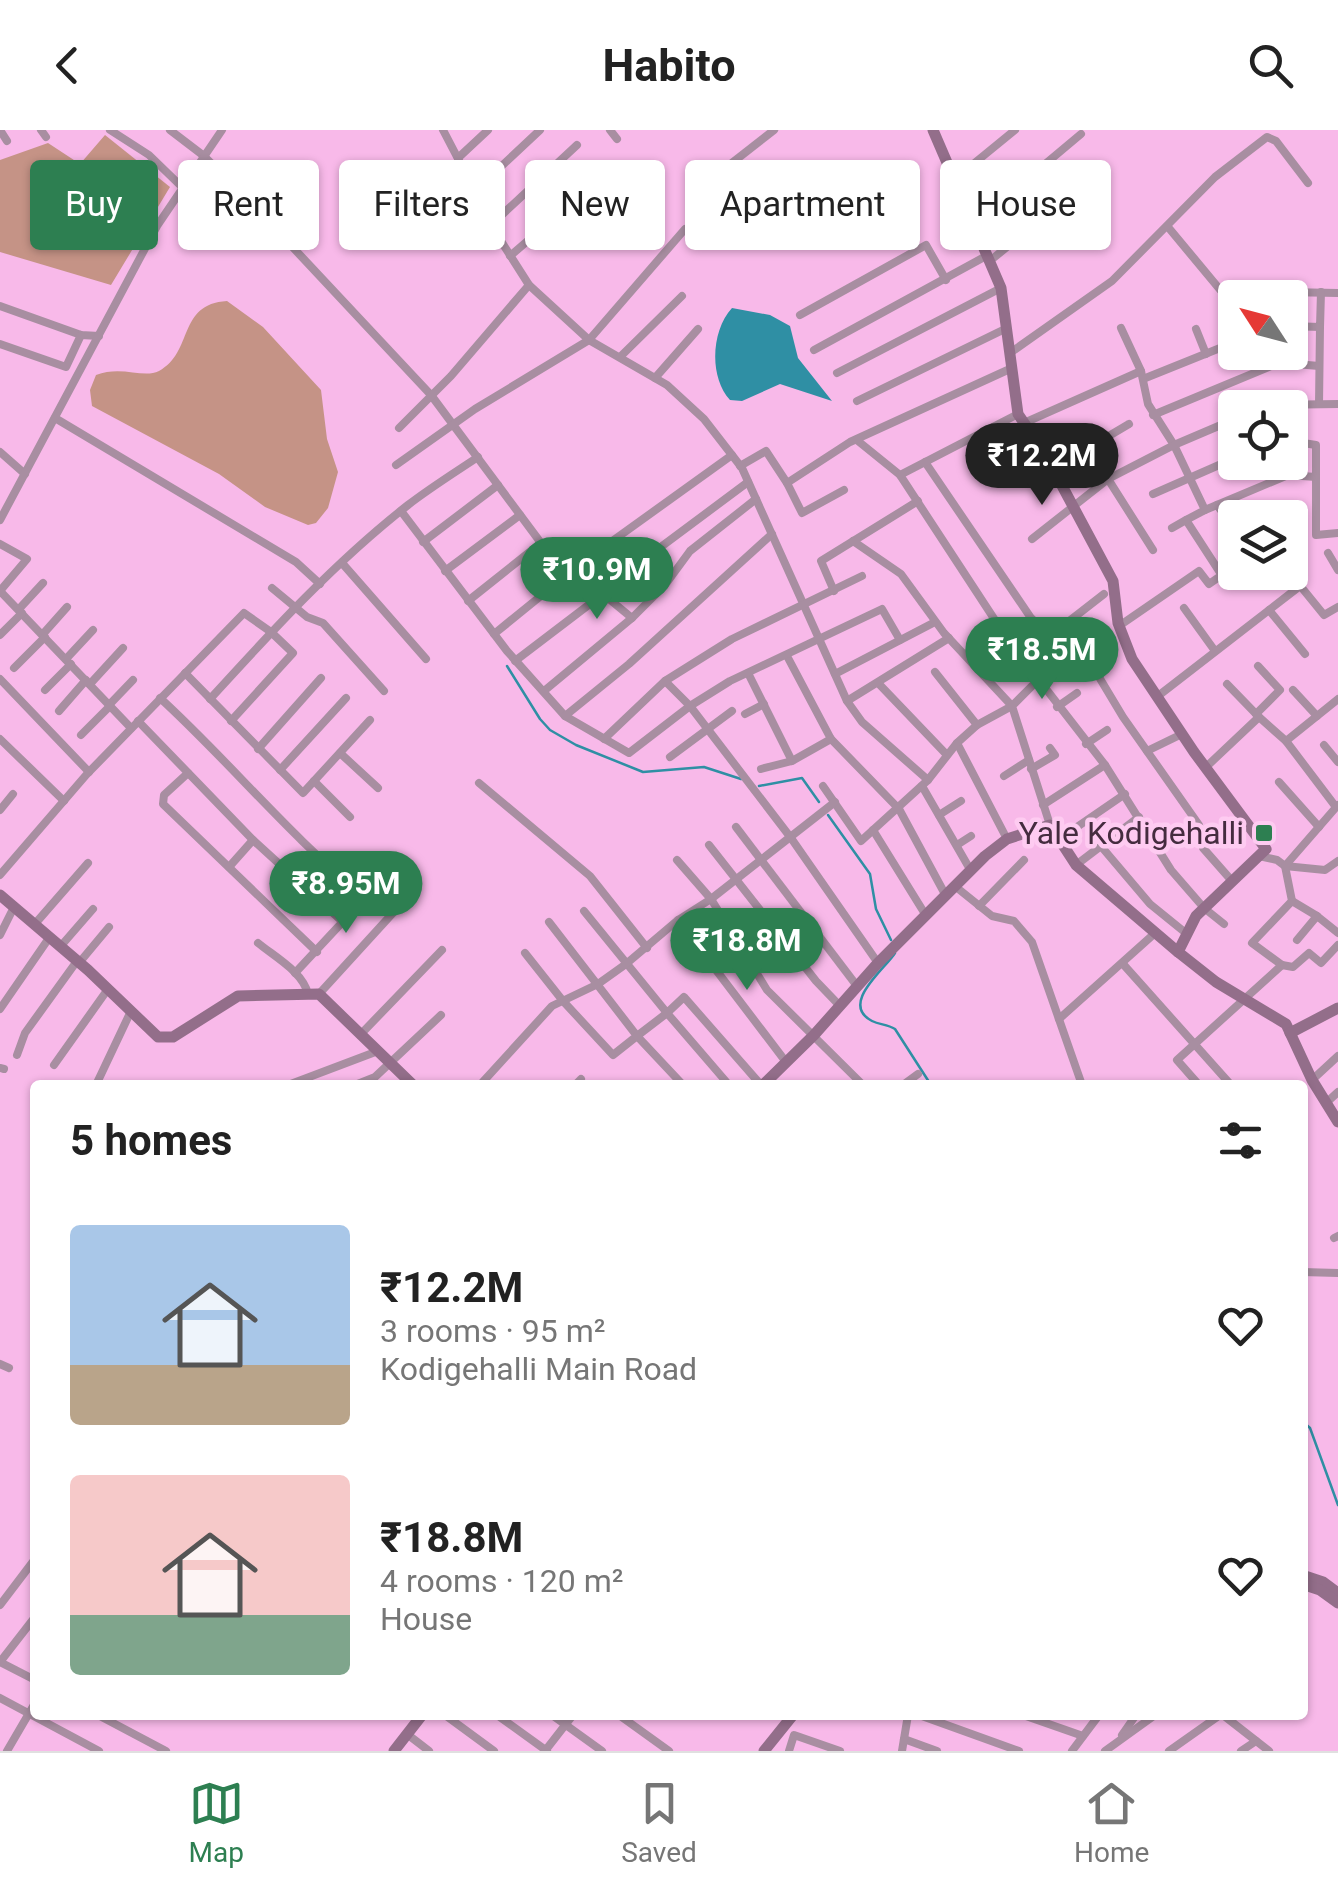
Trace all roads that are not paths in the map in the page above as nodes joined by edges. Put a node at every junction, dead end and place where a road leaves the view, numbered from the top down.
1 (0, 130) edge
2 (110, 130) edge
3 (170, 130) edge
4 (222, 130) edge
5 (442, 130) edge
6 (488, 130) edge
7 (540, 130) edge
8 (610, 130) edge
9 (774, 130) edge
10 (934, 130) edge
11 (1015, 130) edge
12 (1081, 134) dead end
13 (617, 138) dead end
14 (7, 141) dead end
15 (578, 145) dead end
16 (204, 156) junction
17 (458, 158) joint
18 (201, 160) edge
19 (736, 160) edge
20 (947, 160) edge
21 (978, 160) edge
22 (1050, 160) edge
23 (505, 163) edge
24 (178, 183) edge
25 (1308, 183) dead end
26 (178, 196) edge
27 (505, 212) edge
28 (1168, 227) junction
29 (685, 229) dead end
30 (525, 243) edge
31 (505, 247) edge
32 (986, 250) edge
33 (999, 250) edge
34 (510, 256) junction
35 (989, 258) junction
36 (946, 280) junction
37 (529, 285) junction
38 (1218, 287) edge
39 (1001, 288) junction
40 (1308, 292) edge
41 (1321, 292) junction
42 (1338, 293) edge
43 (682, 296) dead end
44 (0, 306) edge
45 (800, 315) dead end
46 (1308, 327) edge
47 (1007, 328) junction
48 (1122, 328) dead end
49 (1320, 328) junction
50 (698, 329) dead end
51 (1196, 329) dead end
52 (81, 335) junction
53 (99, 336) junction
54 (589, 340) junction
55 (0, 344) edge
56 (1218, 349) edge
57 (814, 350) dead end
58 (1010, 353) junction
59 (1206, 354) junction
60 (620, 358) junction
61 (1320, 366) junction
62 (1012, 368) junction
63 (837, 373) dead end
64 (1142, 375) junction
65 (655, 378) junction
66 (432, 395) junction
67 (857, 401) dead end
68 (1319, 404) junction
69 (1338, 404) edge
70 (1308, 405) edge
71 (1153, 414) junction
72 (55, 418) junction
73 (1021, 418) junction
74 (453, 424) junction
75 (1128, 424) dead end
76 (1218, 427) edge
77 (399, 428) dead end
78 (858, 441) junction
79 (1308, 444) edge
80 (1174, 445) junction
81 (0, 452) edge
82 (732, 456) junction
83 (478, 457) junction
84 (924, 462) junction
85 (396, 464) dead end
86 (1218, 465) edge
87 (740, 466) junction
88 (1054, 469) junction
89 (25, 474) junction
90 (900, 475) junction
91 (1187, 477) junction
92 (1316, 477) junction
93 (1108, 480) junction
94 (748, 482) junction
95 (787, 483) junction
96 (498, 485) junction
97 (844, 490) dead end
98 (1153, 494) dead end
99 (756, 499) junction
100 (918, 501) junction
101 (1217, 505) joint
102 (1075, 506) junction
103 (1205, 510) junction
104 (401, 511) junction
105 (1, 514) edge
106 (520, 515) junction
107 (1186, 520) junction
108 (1172, 528) dead end
109 (1338, 533) edge
110 (772, 534) junction
111 (1032, 539) dead end
112 (852, 541) junction
113 (423, 542) junction
114 (0, 544) edge
115 (1153, 550) dead end
116 (1328, 554) dead end
117 (646, 558) dead end
118 (342, 563) junction
119 (579, 565) junction
120 (1218, 569) edge
121 (1338, 570) edge
122 (445, 572) junction
123 (862, 576) dead end
124 (1218, 576) edge
125 (43, 583) dead end
126 (320, 584) junction
127 (272, 588) dead end
128 (1295, 590) edge
129 (1303, 590) edge
130 (0, 591) edge
131 (834, 591) junction
132 (603, 594) junction
133 (1104, 594) dead end
134 (468, 601) junction
135 (805, 606) junction
136 (1338, 606) edge
137 (67, 607) dead end
138 (296, 608) junction
139 (1184, 608) dead end
140 (1269, 610) junction
141 (20, 611) junction
142 (632, 618) junction
143 (935, 622) junction
144 (1066, 622) junction
145 (1119, 626) junction
146 (94, 630) dead end
147 (271, 632) junction
148 (494, 634) junction
149 (0, 636) edge
150 (44, 636) junction
151 (1050, 636) junction
152 (819, 638) junction
153 (949, 638) junction
154 (900, 640) junction
155 (123, 648) dead end
156 (1215, 651) junction
157 (1305, 654) dead end
158 (787, 656) junction
159 (426, 659) dead end
160 (515, 661) junction
161 (69, 662) junction
162 (1258, 666) dead end
163 (14, 668) dead end
164 (935, 672) dead end
165 (185, 673) junction
166 (748, 673) junction
167 (835, 674) junction
168 (321, 678) dead end
169 (0, 679) edge
170 (133, 680) dead end
171 (1037, 680) junction
172 (665, 681) junction
173 (88, 682) junction
174 (879, 684) junction
175 (1227, 684) dead end
176 (45, 690) dead end
177 (1293, 690) dead end
178 (384, 691) dead end
179 (544, 691) junction
180 (1077, 693) dead end
181 (1158, 696) junction
182 (160, 698) junction
183 (346, 698) dead end
184 (210, 699) junction
185 (1338, 700) edge
186 (847, 701) junction
187 (764, 704) junction
188 (110, 705) junction
189 (690, 706) junction
190 (1012, 706) junction
191 (1057, 706) junction
192 (58, 711) dead end
193 (732, 711) dead end
194 (745, 714) dead end
195 (1258, 715) junction
196 (565, 716) junction
197 (1317, 716) junction
198 (231, 720) junction
199 (370, 720) dead end
200 (135, 724) junction
201 (977, 725) junction
202 (708, 726) junction
203 (1106, 730) dead end
204 (1182, 734) junction
205 (0, 738) edge
206 (604, 739) junction
207 (831, 740) junction
208 (957, 742) junction
209 (1286, 742) junction
210 (1086, 744) junction
211 (1324, 745) dead end
212 (258, 748) junction
213 (1050, 748) dead end
214 (70, 751) junction
215 (1147, 751) junction
216 (340, 752) junction
217 (946, 754) junction
218 (670, 757) dead end
219 (792, 761) junction
220 (1338, 762) edge
221 (1030, 764) junction
222 (1105, 765) junction
223 (1206, 768) junction
224 (761, 769) dead end
225 (280, 770) junction
226 (90, 772) junction
227 (188, 773) junction
228 (1004, 776) dead end
229 (314, 781) junction
230 (1279, 782) dead end
231 (479, 783) dead end
232 (925, 783) junction
233 (823, 786) dead end
234 (378, 788) dead end
235 (13, 794) dead end
236 (1124, 794) junction
237 (64, 801) junction
238 (961, 801) dead end
239 (835, 802) junction
240 (1043, 806) junction
241 (1337, 806) edge
242 (898, 809) junction
243 (0, 810) edge
244 (939, 815) junction
245 (350, 817) dead end
246 (1139, 817) junction
247 (1328, 817) junction
248 (1338, 823) edge
249 (1050, 825) junction
250 (736, 827) dead end
251 (1319, 827) junction
252 (874, 830) junction
253 (971, 836) dead end
254 (791, 838) junction
255 (1007, 839) junction
256 (253, 840) junction
257 (1058, 840) junction
258 (1100, 844) junction
259 (709, 846) dead end
260 (956, 846) junction
261 (1259, 856) junction
262 (677, 860) dead end
263 (761, 860) junction
264 (1024, 860) dead end
265 (1338, 861) edge
266 (88, 863) dead end
267 (1076, 865) junction
268 (1284, 866) junction
269 (229, 868) junction
270 (972, 871) junction
271 (0, 875) edge
272 (735, 879) junction
273 (1232, 881) junction
274 (377, 886) dead end
275 (951, 891) junction
276 (0, 894) edge
277 (366, 898) junction
278 (711, 899) junction
279 (1292, 901) junction
280 (402, 903) dead end
281 (979, 906) junction
282 (14, 907) junction
283 (1204, 908) junction
284 (93, 909) dead end
285 (584, 912) dead end
286 (925, 914) junction
287 (1317, 916) junction
288 (678, 920) junction
289 (549, 922) dead end
290 (344, 924) junction
291 (1224, 924) dead end
292 (34, 926) junction
293 (110, 927) dead end
294 (1338, 933) edge
295 (1154, 934) junction
296 (1186, 934) junction
297 (0, 935) edge
298 (49, 938) junction
299 (1296, 940) dead end
300 (258, 943) dead end
301 (1338, 945) edge
302 (60, 947) junction
303 (648, 948) junction
304 (442, 950) dead end
305 (317, 952) junction
306 (1178, 952) junction
307 (525, 953) dead end
308 (78, 962) junction
309 (878, 962) junction
310 (626, 964) junction
311 (1122, 964) junction
312 (1282, 965) junction
313 (296, 974) junction
314 (598, 984) junction
315 (857, 986) junction
316 (108, 989) junction
317 (314, 994) junction
318 (1246, 1000) junction
319 (563, 1002) junction
320 (840, 1006) junction
321 (1338, 1008) edge
322 (0, 1009) edge
323 (132, 1011) junction
324 (667, 1014) junction
325 (440, 1015) dead end
326 (1059, 1020) junction
327 (1290, 1033) junction
328 (360, 1034) junction
329 (814, 1035) junction
330 (636, 1036) junction
331 (1196, 1044) junction
332 (378, 1051) junction
333 (17, 1056) dead end
334 (1338, 1056) edge
335 (786, 1062) junction
336 (391, 1063) junction
337 (54, 1065) dead end
338 (918, 1074) dead end
339 (676, 1077) junction
340 (98, 1080) edge
341 (301, 1080) edge
342 (370, 1080) edge
343 (409, 1080) edge
344 (485, 1080) edge
345 (673, 1080) edge
346 (679, 1080) edge
347 (726, 1080) edge
348 (761, 1080) edge
349 (769, 1080) edge
350 (858, 1080) edge
351 (910, 1080) edge
352 (1080, 1080) edge
353 (1195, 1080) edge
354 (1227, 1080) edge
355 (1312, 1080) junction
356 (1338, 1092) edge
357 (1326, 1103) junction
358 (1338, 1122) edge
359 (1308, 1272) edge
360 (1338, 1273) edge
361 (30, 1566) edge
362 (1308, 1577) edge
363 (1308, 1586) edge
364 (1338, 1593) edge
365 (1338, 1602) edge
366 (0, 1605) edge
367 (30, 1623) edge
368 (0, 1662) edge
369 (30, 1677) edge
370 (0, 1698) edge
371 (29, 1713) joint
372 (42, 1720) edge
373 (107, 1720) edge
374 (418, 1720) edge
375 (452, 1720) edge
376 (504, 1720) edge
377 (558, 1720) edge
378 (569, 1720) edge
379 (626, 1720) edge
380 (789, 1720) edge
381 (907, 1720) edge
382 (933, 1720) edge
383 (1037, 1720) edge
384 (1095, 1720) edge
385 (1132, 1720) edge
386 (1148, 1720) edge
387 (1214, 1720) edge
388 (1229, 1720) edge
389 (565, 1725) junction
390 (407, 1734) junction
391 (1083, 1736) junction
392 (904, 1739) junction
393 (1256, 1740) junction
394 (1117, 1742) junction
395 (7, 1749) edge
396 (99, 1751) edge
397 (166, 1751) edge
398 (394, 1751) edge
399 (429, 1751) edge
400 (494, 1751) edge
401 (546, 1751) edge
402 (602, 1751) edge
403 (669, 1751) edge
404 (764, 1751) edge
405 (789, 1751) edge
406 (840, 1751) edge
407 (902, 1751) edge
408 (937, 1751) edge
409 (1019, 1751) edge
410 (1072, 1751) edge
411 (1105, 1751) edge
412 (1168, 1751) edge
413 (1241, 1751) edge
414 (1269, 1751) edge

1 - 14 street
2 - 24 street
3 - 16 street
4 - 16 street
5 - 17 street
6 - 17 street
7 - 23 street
8 - 13 street
9 - 19 street
10 - 20 street
11 - 21 street
12 - 22 street
15 - 27 street
16 - 18 street
16 - 66 street
25 - 28 street
26 - 53 street
28 - 38 street
28 - 58 street
29 - 54 street
30 - 34 street
31 - 34 street
32 - 35 street
33 - 35 street
34 - 37 street
35 - 36 street
35 - 39 street
36 - 45 street
36 - 57 street
37 - 54 street
37 - 66 street
39 - 47 street
39 - 63 street
40 - 41 street
41 - 42 street
41 - 49 street
43 - 60 street
44 - 52 street
46 - 49 street
47 - 58 street
47 - 67 street
48 - 64 street
49 - 61 street
50 - 65 street
51 - 59 street
52 - 53 street
52 - 55 street
53 - 72 street
54 - 60 street
54 - 74 street
56 - 59 street
58 - 62 street
59 - 64 street
60 - 65 street
61 - 68 street
61 - 71 street
62 - 73 street
62 - 78 street
64 - 71 street
64 - 73 street
65 - 82 street
66 - 74 street
66 - 77 street
68 - 69 street
68 - 70 street
71 - 80 street
72 - 89 street
72 - 126 street
73 - 84 street
73 - 88 street
74 - 83 street
74 - 85 street
75 - 88 street
76 - 80 street
78 - 90 street
78 - 95 street
79 - 92 street
80 - 91 street
80 - 93 street
81 - 89 street
82 - 87 street
82 - 119 street
83 - 96 street
83 - 104 street
84 - 90 street
84 - 151 street
86 - 91 street
87 - 94 street
87 - 95 street
88 - 102 street
89 - 105 street
90 - 100 street
91 - 98 street
91 - 103 street
92 - 101 street
92 - 109 street
93 - 102 street
93 - 115 street
94 - 99 street
94 - 117 street
95 - 97 street
96 - 106 street
96 - 113 street
99 - 110 street
99 - 142 street
100 - 112 street
100 - 171 street
101 - 103 street
102 - 111 street
102 - 145 street
103 - 107 street
104 - 113 street
104 - 118 street
106 - 122 street
106 - 134 street
107 - 108 street
107 - 120 street
110 - 135 street
110 - 196 street
112 - 131 street
112 - 143 street
113 - 122 street
114 - 130 street
116 - 121 street
118 - 126 street
118 - 159 street
119 - 132 street
119 - 148 street
122 - 134 street
123 - 131 street
124 - 145 street
125 - 141 street
126 - 138 street
127 - 138 street
128 - 140 street
129 - 136 street
130 - 141 street
131 - 135 street
132 - 142 street
132 - 160 street
133 - 144 street
134 - 148 street
135 - 152 street
135 - 172 street
137 - 150 street
138 - 147 street
138 - 178 street
139 - 156 street
140 - 156 street
140 - 157 street
141 - 149 street
141 - 150 street
142 - 179 street
143 - 153 street
143 - 154 street
144 - 151 street
144 - 215 street
145 - 181 street
146 - 161 street
147 - 165 street
147 - 184 street
147 - 198 street
148 - 160 street
150 - 161 street
150 - 163 street
151 - 171 street
152 - 154 street
152 - 158 street
152 - 167 street
153 - 174 street
153 - 190 street
154 - 167 street
155 - 173 street
156 - 181 street
158 - 166 street
158 - 207 street
160 - 179 street
161 - 173 street
161 - 176 street
162 - 195 street
164 - 201 street
165 - 182 street
165 - 184 street
166 - 187 street
166 - 189 street
167 - 186 street
168 - 212 street
169 - 214 street
170 - 188 street
171 - 190 street
171 - 191 street
172 - 189 street
172 - 206 street
173 - 188 street
173 - 192 street
174 - 186 street
174 - 217 street
175 - 195 street
177 - 197 street
179 - 196 street
180 - 191 street
181 - 204 street
182 - 200 street
182 - 277 street
183 - 225 street
184 - 198 street
185 - 197 street
186 - 232 street
187 - 194 street
187 - 219 street
188 - 200 street
188 - 214 street
189 - 202 street
189 - 206 street
190 - 201 street
190 - 221 street
191 - 210 street
193 - 202 street
195 - 209 street
195 - 223 street
196 - 206 street
197 - 209 street
198 - 212 street
199 - 216 street
200 - 226 street
200 - 227 street
201 - 208 street
202 - 218 street
202 - 254 street
203 - 210 street
204 - 215 street
204 - 223 street
205 - 237 street
207 - 219 street
207 - 242 street
208 - 217 street
208 - 255 street
209 - 241 street
210 - 222 street
211 - 220 street
212 - 225 street
213 - 221 street
214 - 226 street
215 - 273 street
216 - 229 street
216 - 234 street
217 - 232 street
219 - 224 street
221 - 228 street
221 - 240 street
222 - 236 street
222 - 240 street
223 - 261 street
225 - 229 street
226 - 237 street
227 - 256 street
227 - 269 street
229 - 245 street
230 - 251 street
231 - 303 street
232 - 242 street
232 - 244 street
233 - 239 street
235 - 243 street
236 - 246 street
236 - 257 street
237 - 271 street
238 - 244 street
239 - 252 street
239 - 254 street
240 - 249 street
241 - 247 street
242 - 252 street
242 - 275 street
244 - 260 street
246 - 258 street
246 - 283 street
247 - 248 street
247 - 251 street
249 - 255 street
249 - 257 street
250 - 263 street
251 - 268 street
252 - 286 street
253 - 260 street
254 - 263 street
254 - 309 street
255 - 270 street
256 - 269 street
256 - 290 street
257 - 267 street
258 - 267 street
258 - 296 street
259 - 272 street
260 - 270 street
261 - 268 street
261 - 273 street
262 - 278 street
263 - 272 street
263 - 315 street
264 - 281 street
265 - 268 street
266 - 292 street
267 - 295 street
268 - 279 street
269 - 305 street
270 - 275 street
272 - 278 street
272 - 320 street
273 - 283 street
274 - 277 street
275 - 281 street
275 - 286 street
276 - 282 street
277 - 290 street
278 - 288 street
278 - 329 street
279 - 287 street
279 - 312 street
280 - 317 street
281 - 326 street
282 - 292 street
282 - 297 street
283 - 291 street
283 - 296 street
284 - 302 street
285 - 310 street
286 - 309 street
287 - 294 street
287 - 299 street
288 - 303 street
288 - 335 street
289 - 314 street
290 - 305 street
292 - 298 street
293 - 308 street
295 - 306 street
295 - 311 street
296 - 306 street
298 - 302 street
298 - 322 street
300 - 313 street
301 - 312 street
302 - 308 street
303 - 310 street
304 - 328 street
305 - 313 street
306 - 318 street
307 - 319 street
308 - 316 street
308 - 333 street
309 - 315 street
310 - 314 street
310 - 324 street
311 - 326 street
311 - 331 street
312 - 318 street
313 - 317 street
314 - 319 street
314 - 330 street
315 - 320 street
316 - 323 street
316 - 337 street
317 - 323 street
317 - 328 street
318 - 327 street
318 - 331 street
319 - 330 street
319 - 344 street
320 - 329 street
321 - 327 street
323 - 340 street
324 - 330 street
324 - 347 street
324 - 348 street
325 - 336 street
326 - 352 street
327 - 355 street
328 - 332 street
329 - 335 street
329 - 350 street
330 - 339 street
331 - 353 street
331 - 354 street
332 - 336 street
332 - 341 street
334 - 355 street
335 - 349 street
336 - 342 street
336 - 343 street
338 - 351 street
339 - 345 street
339 - 346 street
355 - 357 street
356 - 357 street
357 - 358 street
359 - 360 street
361 - 366 street
362 - 364 street
363 - 365 street
367 - 368 street
368 - 369 street
370 - 371 street
371 - 395 street
372 - 396 street
373 - 397 street
374 - 390 street
375 - 400 street
376 - 401 street
377 - 389 street
378 - 389 street
379 - 403 street
380 - 404 street
381 - 392 street
382 - 409 street
383 - 391 street
384 - 391 street
385 - 394 street
386 - 394 street
387 - 412 street
388 - 393 street
389 - 401 street
389 - 402 street
390 - 398 street
390 - 399 street
391 - 410 street
392 - 407 street
392 - 408 street
393 - 413 street
393 - 414 street
394 - 411 street
405 - 406 street

